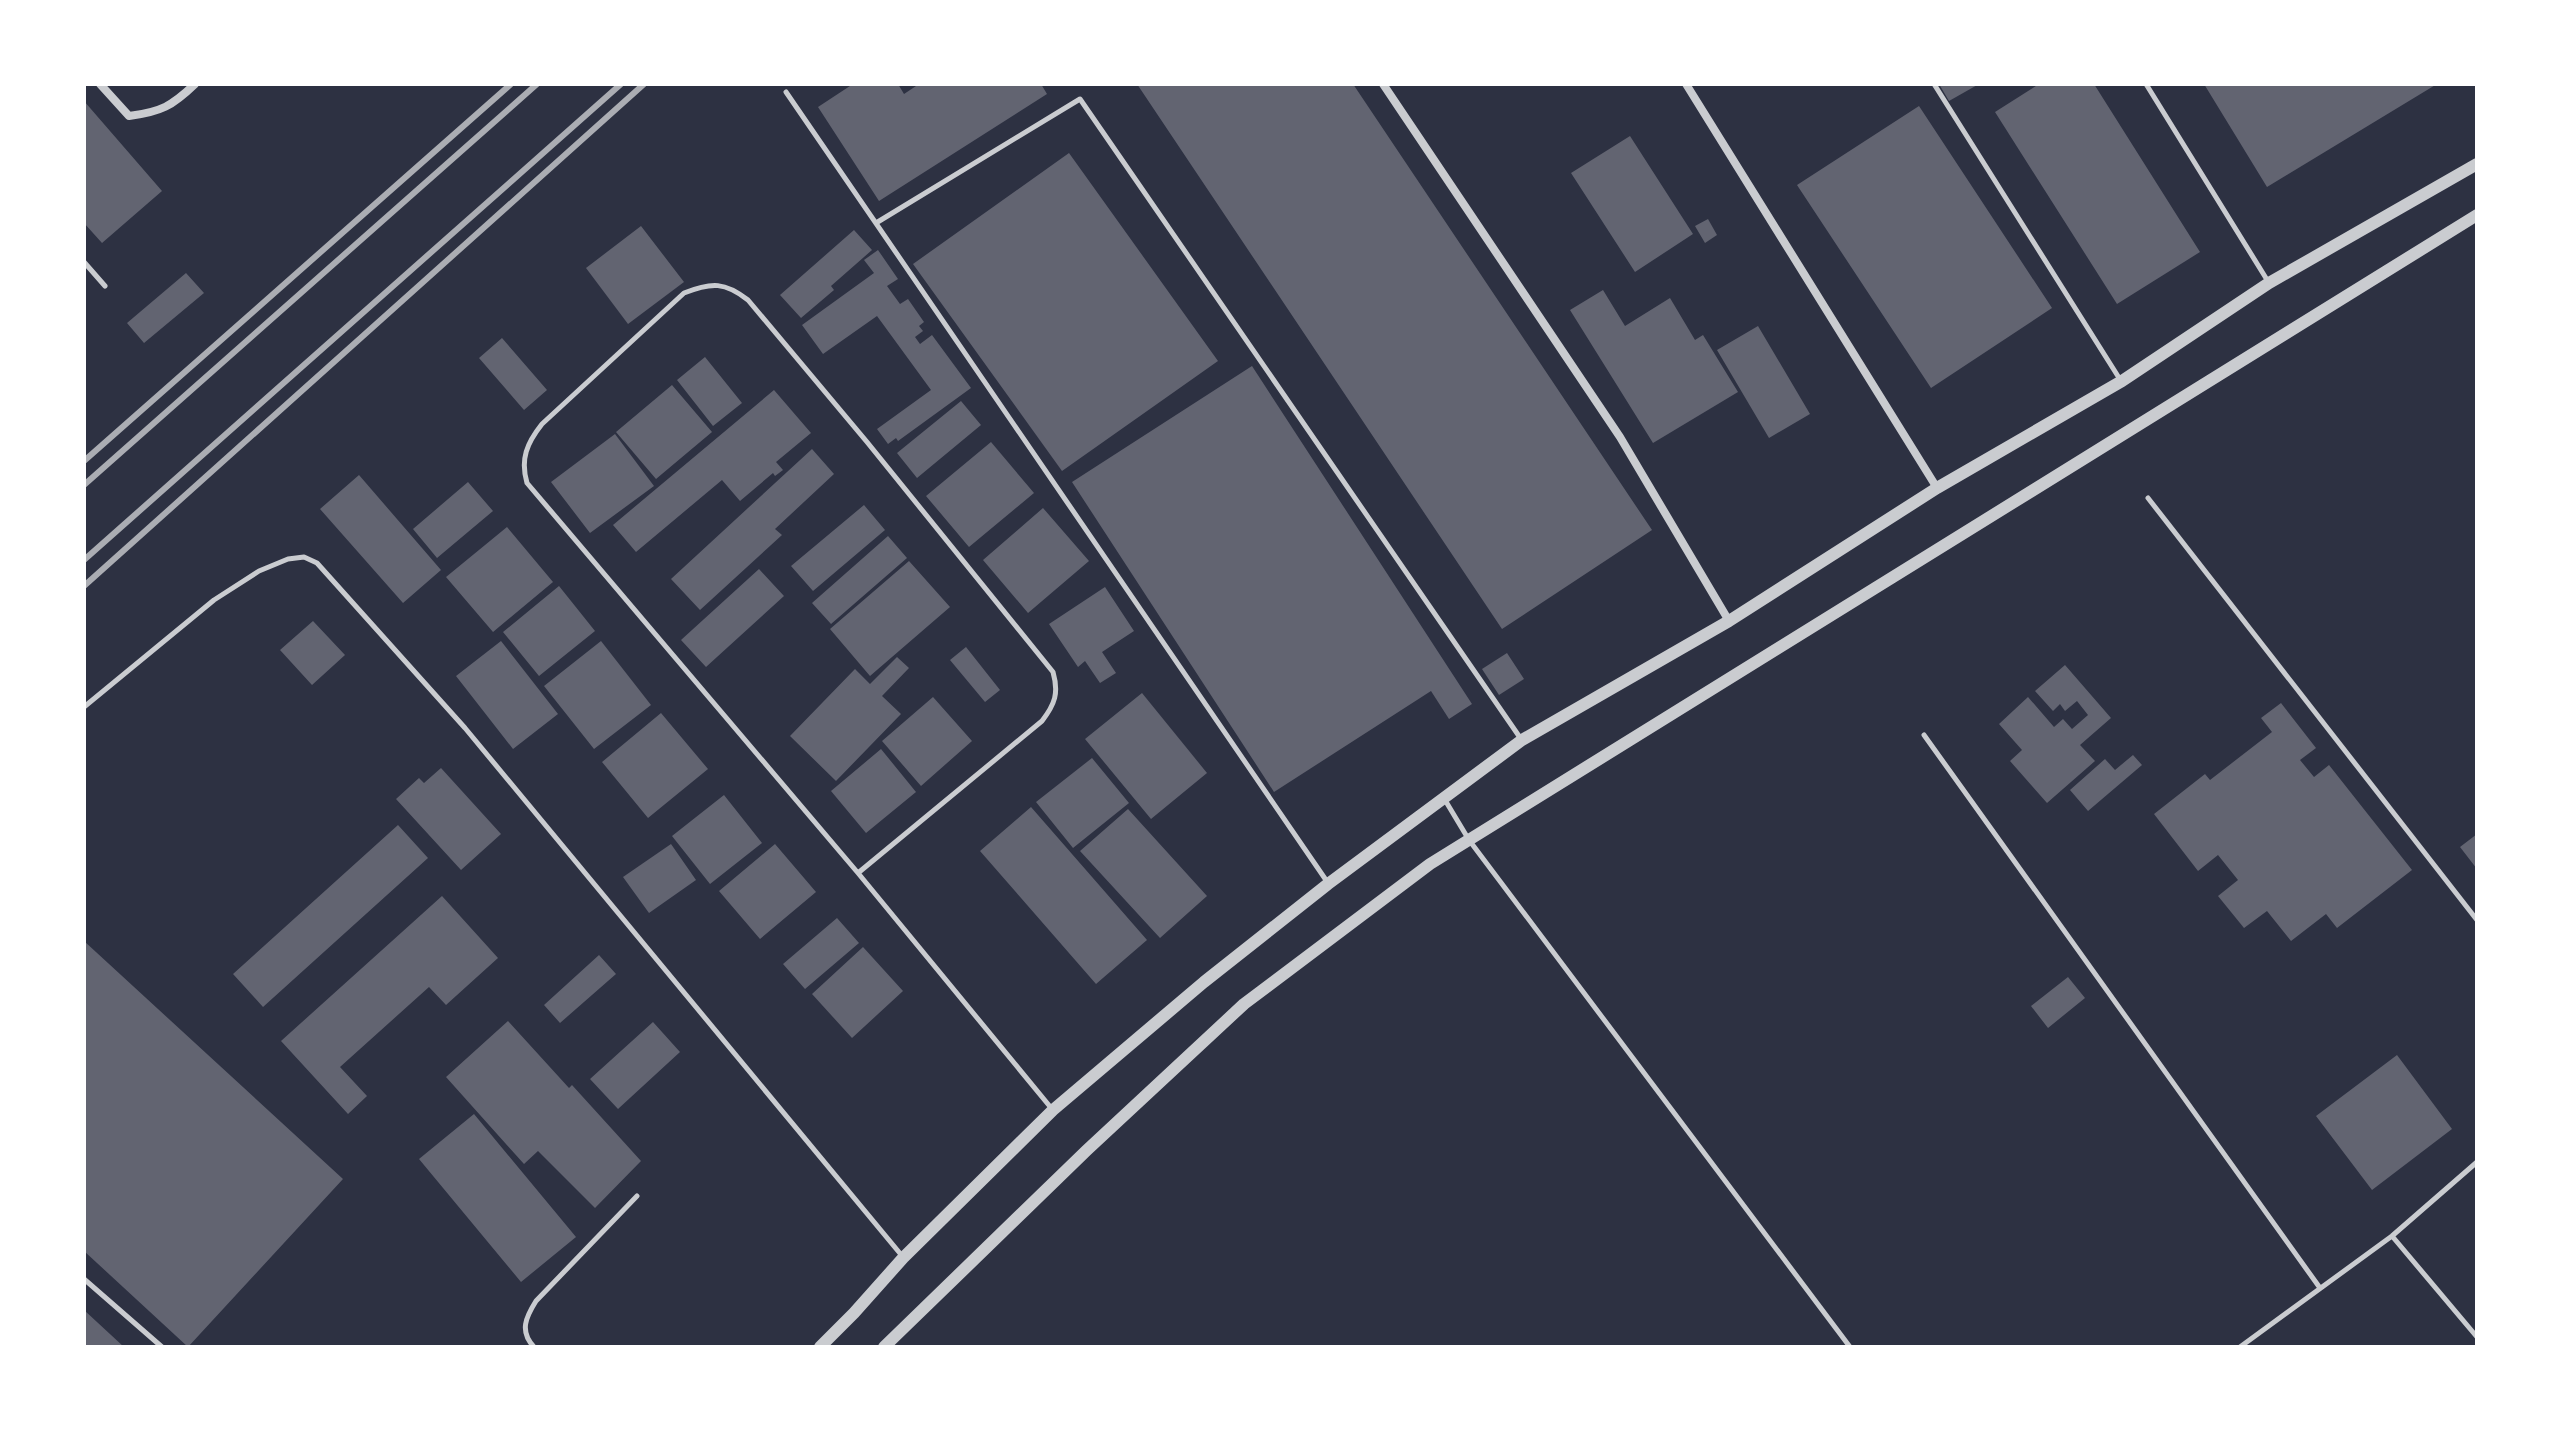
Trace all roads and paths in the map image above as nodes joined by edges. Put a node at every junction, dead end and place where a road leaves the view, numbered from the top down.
1 (100, 84) edge
2 (195, 84) edge
3 (1383, 84) edge
4 (1686, 84) edge
5 (1934, 84) edge
6 (2146, 84) edge
7 (786, 92) dead end
8 (2477, 164) edge
9 (2477, 215) edge
10 (876, 223) junction
11 (84, 262) edge
12 (2269, 283) junction
13 (105, 286) dead end
14 (2122, 381) junction
15 (1937, 488) junction
16 (2148, 498) dead end
17 (1729, 621) junction
18 (84, 707) edge
19 (1924, 735) dead end
20 (1522, 740) junction
21 (1445, 799) junction
22 (1469, 840) junction
23 (858, 873) junction
24 (1328, 884) junction
25 (2477, 920) edge
26 (1053, 1110) junction
27 (2477, 1162) edge
28 (637, 1196) dead end
29 (2392, 1236) junction
30 (903, 1258) junction
31 (84, 1279) edge
32 (2320, 1288) junction
33 (2477, 1337) edge
34 (162, 1347) edge
35 (534, 1347) edge
36 (820, 1347) edge
37 (884, 1347) edge
38 (1850, 1347) edge
39 (2240, 1347) edge

1 - 2 street
3 - 17 street
4 - 15 street
5 - 14 lane
6 - 12 lane
7 - 10 lane
8 - 12 street
9 - 22 street
10 - 20 lane
10 - 24 lane
11 - 13 lane
12 - 14 street
14 - 15 street
15 - 17 street
16 - 25 lane
17 - 20 street
18 - 30 lane
19 - 32 lane
20 - 21 street
21 - 22 lane
21 - 24 street
22 - 37 street
22 - 38 lane
23 - 23 lane
23 - 26 lane
24 - 26 street
26 - 30 street
27 - 29 lane
28 - 35 lane
29 - 32 lane
29 - 33 lane
30 - 36 street
31 - 34 lane
32 - 39 lane

